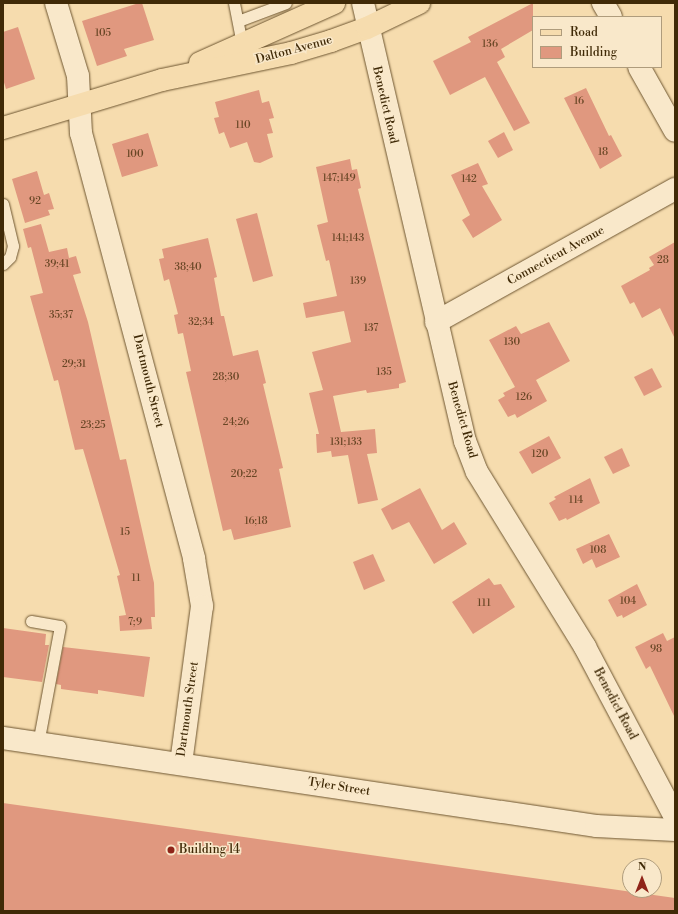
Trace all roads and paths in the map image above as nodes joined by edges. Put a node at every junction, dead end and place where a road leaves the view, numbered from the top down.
1 (56, 3) edge
2 (234, 3) edge
3 (286, 3) edge
4 (334, 3) edge
5 (363, 3) edge
6 (419, 3) edge
7 (603, 3) edge
8 (306, 9) edge
9 (610, 16) edge
10 (238, 22) junction
11 (367, 28) junction
12 (242, 44) junction
13 (640, 68) edge
14 (162, 80) junction
15 (78, 105) junction
16 (3, 128) edge
17 (675, 131) edge
18 (675, 189) edge
19 (3, 204) edge
20 (3, 264) edge
21 (436, 322) junction
22 (31, 621) dead end
23 (3, 738) edge
24 (38, 743) junction
25 (181, 763) junction
26 (675, 817) edge
27 (675, 830) edge

1 - 15 street, Dartmouth Street
2 - 10 lane
3 - 10 lane
4 - 8 main road, Dalton Avenue
5 - 11 street, Benedict Road
6 - 11 main road, Dalton Avenue
7 - 9 street
8 - 12 main road, Dalton Avenue
10 - 12 lane
11 - 14 main road, Dalton Avenue
11 - 21 street, Benedict Road
12 - 14 main road, Dalton Avenue
13 - 17 street
14 - 15 main road, Dalton Avenue
15 - 16 main road, Dalton Avenue
15 - 25 street, Dartmouth Street
18 - 21 street, Connecticut Avenue
19 - 20 lane
21 - 26 street, Benedict Road
22 - 24 lane
23 - 24 street, Tyler Street
24 - 25 street, Tyler Street
25 - 27 street, Tyler Street

